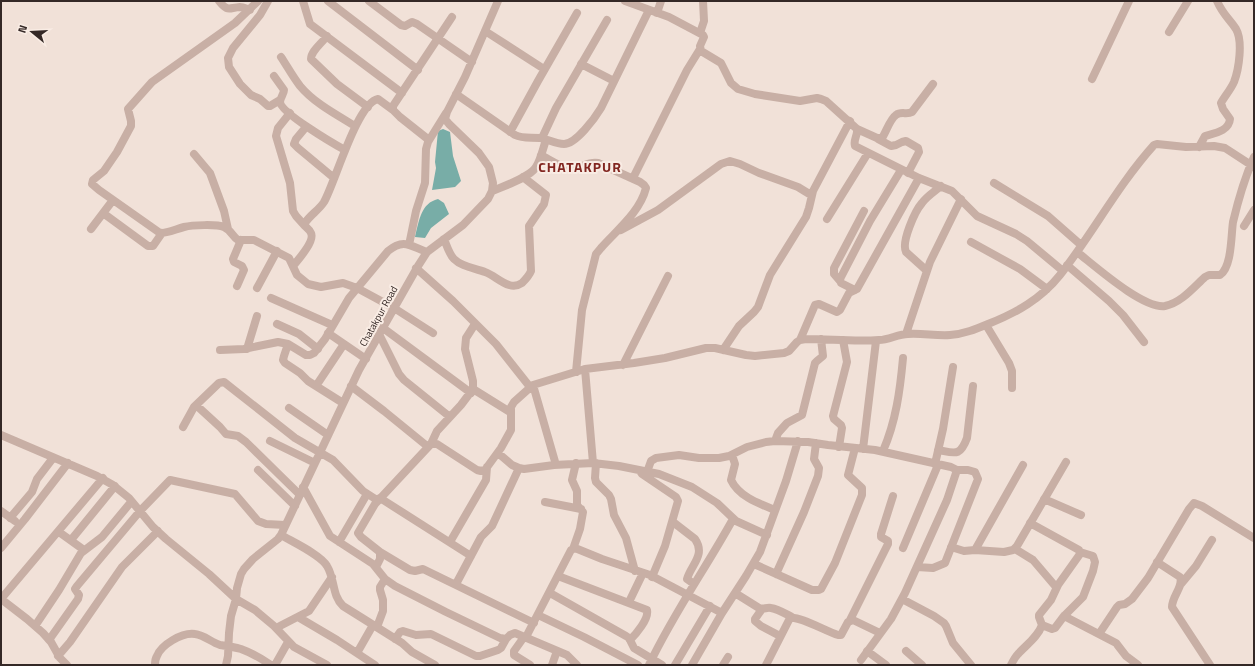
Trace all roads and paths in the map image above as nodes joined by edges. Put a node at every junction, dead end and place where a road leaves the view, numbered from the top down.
1 (219, 1) edge
2 (258, 1) edge
3 (268, 1) edge
4 (303, 1) edge
5 (328, 1) edge
6 (369, 1) edge
7 (490, 1) edge
8 (498, 1) edge
9 (625, 1) edge
10 (661, 1) edge
11 (703, 1) edge
12 (1129, 1) edge
13 (1188, 1) edge
14 (1217, 1) edge
15 (647, 8) edge
16 (495, 9) junction
17 (250, 10) junction
18 (577, 13) dead end
19 (452, 17) dead end
20 (607, 20) dead end
21 (485, 31) junction
22 (1169, 32) dead end
23 (700, 33) junction
24 (327, 36) junction
25 (438, 39) junction
26 (700, 49) junction
27 (282, 57) dead end
28 (472, 62) junction
29 (581, 64) junction
30 (544, 69) junction
31 (418, 70) junction
32 (274, 76) dead end
33 (1092, 79) dead end
34 (614, 81) junction
35 (933, 84) dead end
36 (402, 93) junction
37 (456, 94) junction
38 (280, 100) junction
39 (368, 107) junction
40 (393, 110) junction
41 (447, 112) junction
42 (290, 113) junction
43 (850, 121) junction
44 (355, 126) junction
45 (306, 127) junction
46 (857, 128) junction
47 (510, 132) junction
48 (878, 138) junction
49 (544, 139) junction
50 (429, 140) junction
51 (1199, 146) junction
52 (345, 150) junction
53 (194, 154) dead end
54 (868, 154) junction
55 (541, 155) junction
56 (1253, 163) edge
57 (905, 171) junction
58 (523, 177) junction
59 (334, 178) junction
60 (632, 178) junction
61 (919, 178) junction
62 (994, 183) dead end
63 (941, 186) junction
64 (492, 191) junction
65 (811, 195) junction
66 (113, 200) junction
67 (961, 200) junction
68 (1254, 210) edge
69 (864, 211) dead end
70 (103, 213) junction
71 (827, 219) dead end
72 (305, 226) junction
73 (1244, 226) dead end
74 (91, 229) dead end
75 (228, 229) junction
76 (162, 233) junction
77 (614, 234) junction
78 (444, 239) junction
79 (241, 240) junction
80 (971, 242) dead end
81 (409, 245) junction
82 (1079, 249) junction
83 (277, 251) junction
84 (427, 252) junction
85 (294, 266) junction
86 (416, 268) junction
87 (1065, 268) junction
88 (926, 270) junction
89 (668, 276) dead end
90 (840, 282) junction
91 (237, 286) dead end
92 (256, 288) dead end
93 (357, 288) junction
94 (1047, 288) junction
95 (855, 290) junction
96 (271, 298) dead end
97 (394, 308) junction
98 (258, 316) dead end
99 (276, 324) dead end
100 (332, 324) junction
101 (475, 324) junction
102 (986, 325) junction
103 (381, 331) junction
104 (328, 333) junction
105 (434, 333) dead end
106 (906, 334) junction
107 (821, 339) junction
108 (800, 340) junction
109 (843, 340) junction
110 (876, 340) junction
111 (1144, 342) dead end
112 (288, 344) junction
113 (344, 344) junction
114 (247, 349) junction
115 (318, 349) junction
116 (220, 350) dead end
117 (723, 350) junction
118 (903, 358) dead end
119 (366, 359) junction
120 (622, 364) junction
121 (953, 367) dead end
122 (585, 369) junction
123 (576, 372) junction
124 (316, 386) junction
125 (351, 386) junction
126 (531, 386) junction
127 (973, 386) dead end
128 (1012, 388) dead end
129 (472, 391) junction
130 (343, 403) junction
131 (196, 405) junction
132 (289, 408) dead end
133 (510, 412) junction
134 (450, 417) junction
135 (184, 427) dead end
136 (328, 435) junction
137 (2, 438) edge
138 (270, 441) dead end
139 (775, 441) junction
140 (798, 441) junction
141 (816, 443) junction
142 (429, 445) junction
143 (839, 447) junction
144 (859, 449) junction
145 (938, 450) junction
146 (883, 451) junction
147 (319, 452) junction
148 (498, 453) junction
149 (732, 454) junction
150 (53, 458) junction
151 (1066, 462) dead end
152 (68, 463) junction
153 (314, 463) junction
154 (576, 463) junction
155 (595, 463) junction
156 (556, 464) junction
157 (936, 465) junction
158 (1023, 465) dead end
159 (487, 467) junction
160 (519, 468) junction
161 (258, 470) dead end
162 (957, 470) junction
163 (643, 471) junction
164 (102, 478) junction
165 (115, 486) junction
166 (302, 491) junction
167 (367, 494) junction
168 (893, 496) dead end
169 (378, 499) junction
170 (1044, 499) junction
171 (132, 502) junction
172 (545, 502) dead end
173 (295, 506) junction
174 (581, 509) junction
175 (776, 510) junction
176 (1, 511) edge
177 (140, 511) junction
178 (1081, 515) dead end
179 (10, 518) junction
180 (733, 519) junction
181 (673, 522) junction
182 (1030, 524) junction
183 (20, 525) junction
184 (286, 525) junction
185 (158, 531) junction
186 (59, 532) junction
187 (281, 535) junction
188 (767, 535) junction
189 (1254, 538) edge
190 (71, 540) junction
191 (1212, 540) dead end
192 (339, 542) junction
193 (450, 542) junction
194 (951, 547) junction
195 (1, 548) edge
196 (903, 548) dead end
197 (573, 549) junction
198 (1014, 549) junction
199 (84, 550) junction
200 (975, 550) junction
201 (380, 552) junction
202 (1080, 552) junction
203 (471, 556) junction
204 (1157, 562) junction
205 (754, 564) junction
206 (376, 567) junction
207 (917, 567) junction
208 (639, 572) junction
209 (776, 574) junction
210 (558, 576) junction
211 (332, 577) junction
212 (652, 577) junction
213 (385, 579) junction
214 (456, 584) junction
215 (694, 584) junction
216 (1181, 584) junction
217 (1056, 587) junction
218 (550, 593) junction
219 (735, 594) junction
220 (688, 595) junction
221 (1, 599) edge
222 (236, 599) junction
223 (902, 599) junction
224 (629, 602) junction
225 (710, 606) junction
226 (762, 610) junction
227 (722, 613) junction
228 (538, 615) junction
229 (1064, 616) junction
230 (298, 617) junction
231 (792, 617) junction
232 (850, 620) junction
233 (534, 623) junction
234 (1042, 625) junction
235 (35, 626) junction
236 (375, 626) junction
237 (276, 628) junction
238 (880, 633) junction
239 (1099, 634) junction
240 (780, 636) junction
241 (525, 637) junction
242 (396, 639) junction
243 (506, 639) junction
244 (49, 640) junction
245 (630, 640) junction
246 (288, 642) junction
247 (228, 646) junction
248 (557, 651) junction
249 (868, 651) junction
250 (906, 651) dead end
251 (357, 653) junction
252 (58, 656) junction
253 (728, 657) dead end
254 (861, 660) dead end
255 (650, 662) edge
256 (67, 665) edge
257 (155, 665) edge
258 (226, 665) edge
259 (271, 665) edge
260 (275, 665) edge
261 (327, 665) edge
262 (375, 665) edge
263 (435, 665) edge
264 (530, 665) edge
265 (552, 665) edge
266 (577, 665) edge
267 (638, 665) edge
268 (662, 665) edge
269 (675, 665) edge
270 (692, 665) edge
271 (723, 665) edge
272 (766, 665) edge
273 (886, 665) edge
274 (922, 665) edge
275 (972, 665) edge
276 (1011, 665) edge
277 (1138, 665) edge
278 (1210, 665) edge

1 - 17 street
2 - 17 street
3 - 38 street
4 - 24 street
5 - 31 street
6 - 25 street
7 - 16 street
8 - 16 street
9 - 15 street
10 - 15 street
11 - 23 street
12 - 33 street
13 - 22 street
14 - 51 street
15 - 23 street
15 - 34 street
16 - 21 street
17 - 66 street
18 - 30 street
19 - 25 street
20 - 29 street
21 - 28 street
21 - 30 street
23 - 26 street
24 - 36 street
24 - 39 street
25 - 28 street
25 - 31 street
26 - 43 street
26 - 60 street
27 - 44 street
28 - 37 street
29 - 34 street
29 - 49 street
30 - 47 street
31 - 36 street
32 - 38 street
34 - 49 street
35 - 48 street
36 - 40 street
37 - 41 street
37 - 47 street
38 - 42 street
39 - 40 street
39 - 44 street
40 - 50 street
41 - 50 street
41 - 64 street
42 - 45 street
42 - 72 street
43 - 46 street
43 - 65 street
44 - 52 street
45 - 52 street
45 - 59 street
46 - 48 street
46 - 54 street
47 - 49 street
48 - 57 street
49 - 55 street
50 - 81 street
51 - 56 street
51 - 82 street
52 - 59 street
53 - 75 street
54 - 57 street
54 - 71 street
55 - 58 street
55 - 60 street
56 - 82 street
57 - 61 street
57 - 90 street
58 - 64 street
58 - 78 street
59 - 72 street
60 - 77 street
61 - 63 street
61 - 95 street
62 - 82 street
63 - 67 street
63 - 88 street
64 - 78 street, Chatakpur Road
65 - 77 street
65 - 117 street
66 - 70 street
66 - 76 street
67 - 87 street
67 - 88 street
68 - 73 street
69 - 90 street
70 - 74 street
70 - 76 street
72 - 85 street
75 - 76 street
75 - 79 street
77 - 123 street
78 - 84 street, Chatakpur Road
79 - 83 street
79 - 91 street
80 - 94 street
81 - 84 street
81 - 93 street
82 - 87 street
83 - 85 street
83 - 92 street
84 - 86 street, Chatakpur Road
85 - 93 street
86 - 97 street, Chatakpur Road
86 - 101 street
87 - 94 street
87 - 111 street
88 - 106 street
89 - 120 street
90 - 95 street
93 - 97 street
93 - 100 street
94 - 102 street
95 - 108 street
96 - 100 street
97 - 103 street, Chatakpur Road
97 - 105 street
98 - 114 street
99 - 115 street
100 - 104 street
101 - 126 street
101 - 129 street
102 - 106 street
102 - 128 street
103 - 119 street, Chatakpur Road
103 - 129 street
103 - 134 street
104 - 113 street
104 - 115 street
106 - 110 street
107 - 108 street
107 - 109 street
107 - 139 street
108 - 117 street
109 - 110 street
109 - 143 street
110 - 144 street
112 - 114 street
112 - 115 street
112 - 124 street
113 - 119 street
113 - 124 street
114 - 116 street
117 - 120 street
118 - 146 street
119 - 125 street, Chatakpur Road
120 - 122 street
121 - 145 street
122 - 123 street
122 - 155 street
123 - 126 street
124 - 130 street
125 - 130 street, Chatakpur Road
125 - 142 street
126 - 133 street
126 - 156 street
127 - 145 street
129 - 133 street
129 - 134 street
130 - 136 street, Chatakpur Road
131 - 135 street
131 - 147 street
131 - 166 street
132 - 136 street
133 - 148 street
134 - 142 street
136 - 147 street, Chatakpur Road
137 - 150 street
138 - 153 street
139 - 140 street
139 - 149 street
140 - 141 street
140 - 175 street
141 - 143 street
141 - 209 street
142 - 159 street
142 - 169 street
143 - 144 street
144 - 146 street
144 - 209 street
145 - 157 street
146 - 157 street
147 - 153 street, Chatakpur Road
147 - 167 street
148 - 159 street
148 - 160 street
149 - 163 street
149 - 175 street
150 - 152 street
150 - 179 street
151 - 170 street
152 - 164 street
152 - 183 street
153 - 166 street, Chatakpur Road
154 - 155 street
154 - 156 street
154 - 174 street
155 - 163 street
155 - 208 street
156 - 160 street
157 - 162 street
157 - 196 street
158 - 200 street
159 - 193 street
160 - 203 street
161 - 173 street
162 - 194 street
162 - 207 street
163 - 180 street
163 - 181 street
164 - 165 street
164 - 186 street
165 - 171 street
165 - 190 street
166 - 173 street, Chatakpur Road
166 - 192 street
167 - 169 street
167 - 192 street
168 - 232 street
169 - 193 street
169 - 201 street
170 - 178 street
170 - 182 street
171 - 177 street
171 - 199 street
172 - 174 street
173 - 184 street, Chatakpur Road
174 - 197 street
175 - 188 street
176 - 179 street
177 - 184 street
177 - 185 street
177 - 244 street
179 - 183 street
180 - 188 street
180 - 215 street
181 - 212 street
181 - 215 street
182 - 198 street
182 - 202 street
183 - 195 street
184 - 187 street, Chatakpur Road
185 - 222 street
185 - 252 street
186 - 190 street
186 - 221 street
187 - 211 street
187 - 222 street, Chatakpur Road
188 - 205 street
189 - 204 street
190 - 199 street
191 - 216 street
192 - 206 street
193 - 203 street
194 - 200 street
194 - 207 street
197 - 208 street
197 - 210 street
198 - 200 street
198 - 217 street
199 - 235 street
201 - 206 street
201 - 214 street
202 - 217 street
202 - 229 street
203 - 214 street
204 - 216 street
204 - 239 street
205 - 209 street
205 - 219 street
206 - 213 street
207 - 223 street
208 - 212 street
208 - 224 street
210 - 218 street
210 - 224 street
211 - 230 street
211 - 236 street
212 - 220 street
213 - 236 street
213 - 243 street
214 - 233 street
215 - 220 street
216 - 278 street
217 - 234 street
218 - 228 street
218 - 245 street
219 - 226 street
219 - 227 street
220 - 225 street
220 - 255 street
221 - 235 street
222 - 237 street
222 - 247 street, Chatakpur Road
223 - 238 street
223 - 275 street
224 - 245 street
225 - 227 street
225 - 269 street
226 - 231 street
226 - 240 street
227 - 270 street
228 - 233 street
228 - 267 street
229 - 234 street
229 - 239 street
230 - 237 street
230 - 251 street
231 - 232 street
231 - 240 street
232 - 238 street
233 - 241 street
234 - 276 street
235 - 244 street
236 - 242 street
236 - 251 street
237 - 246 street
238 - 249 street
239 - 277 street
240 - 272 street
241 - 243 street
241 - 248 street
241 - 264 street
242 - 243 street
242 - 263 street
244 - 252 street
245 - 255 street
246 - 260 street
246 - 261 street
247 - 257 street
247 - 258 street, Chatakpur Road
247 - 259 street
248 - 265 street
248 - 266 street
249 - 254 street
249 - 273 street
250 - 274 street
251 - 262 street
252 - 256 street
253 - 271 street
255 - 268 street

